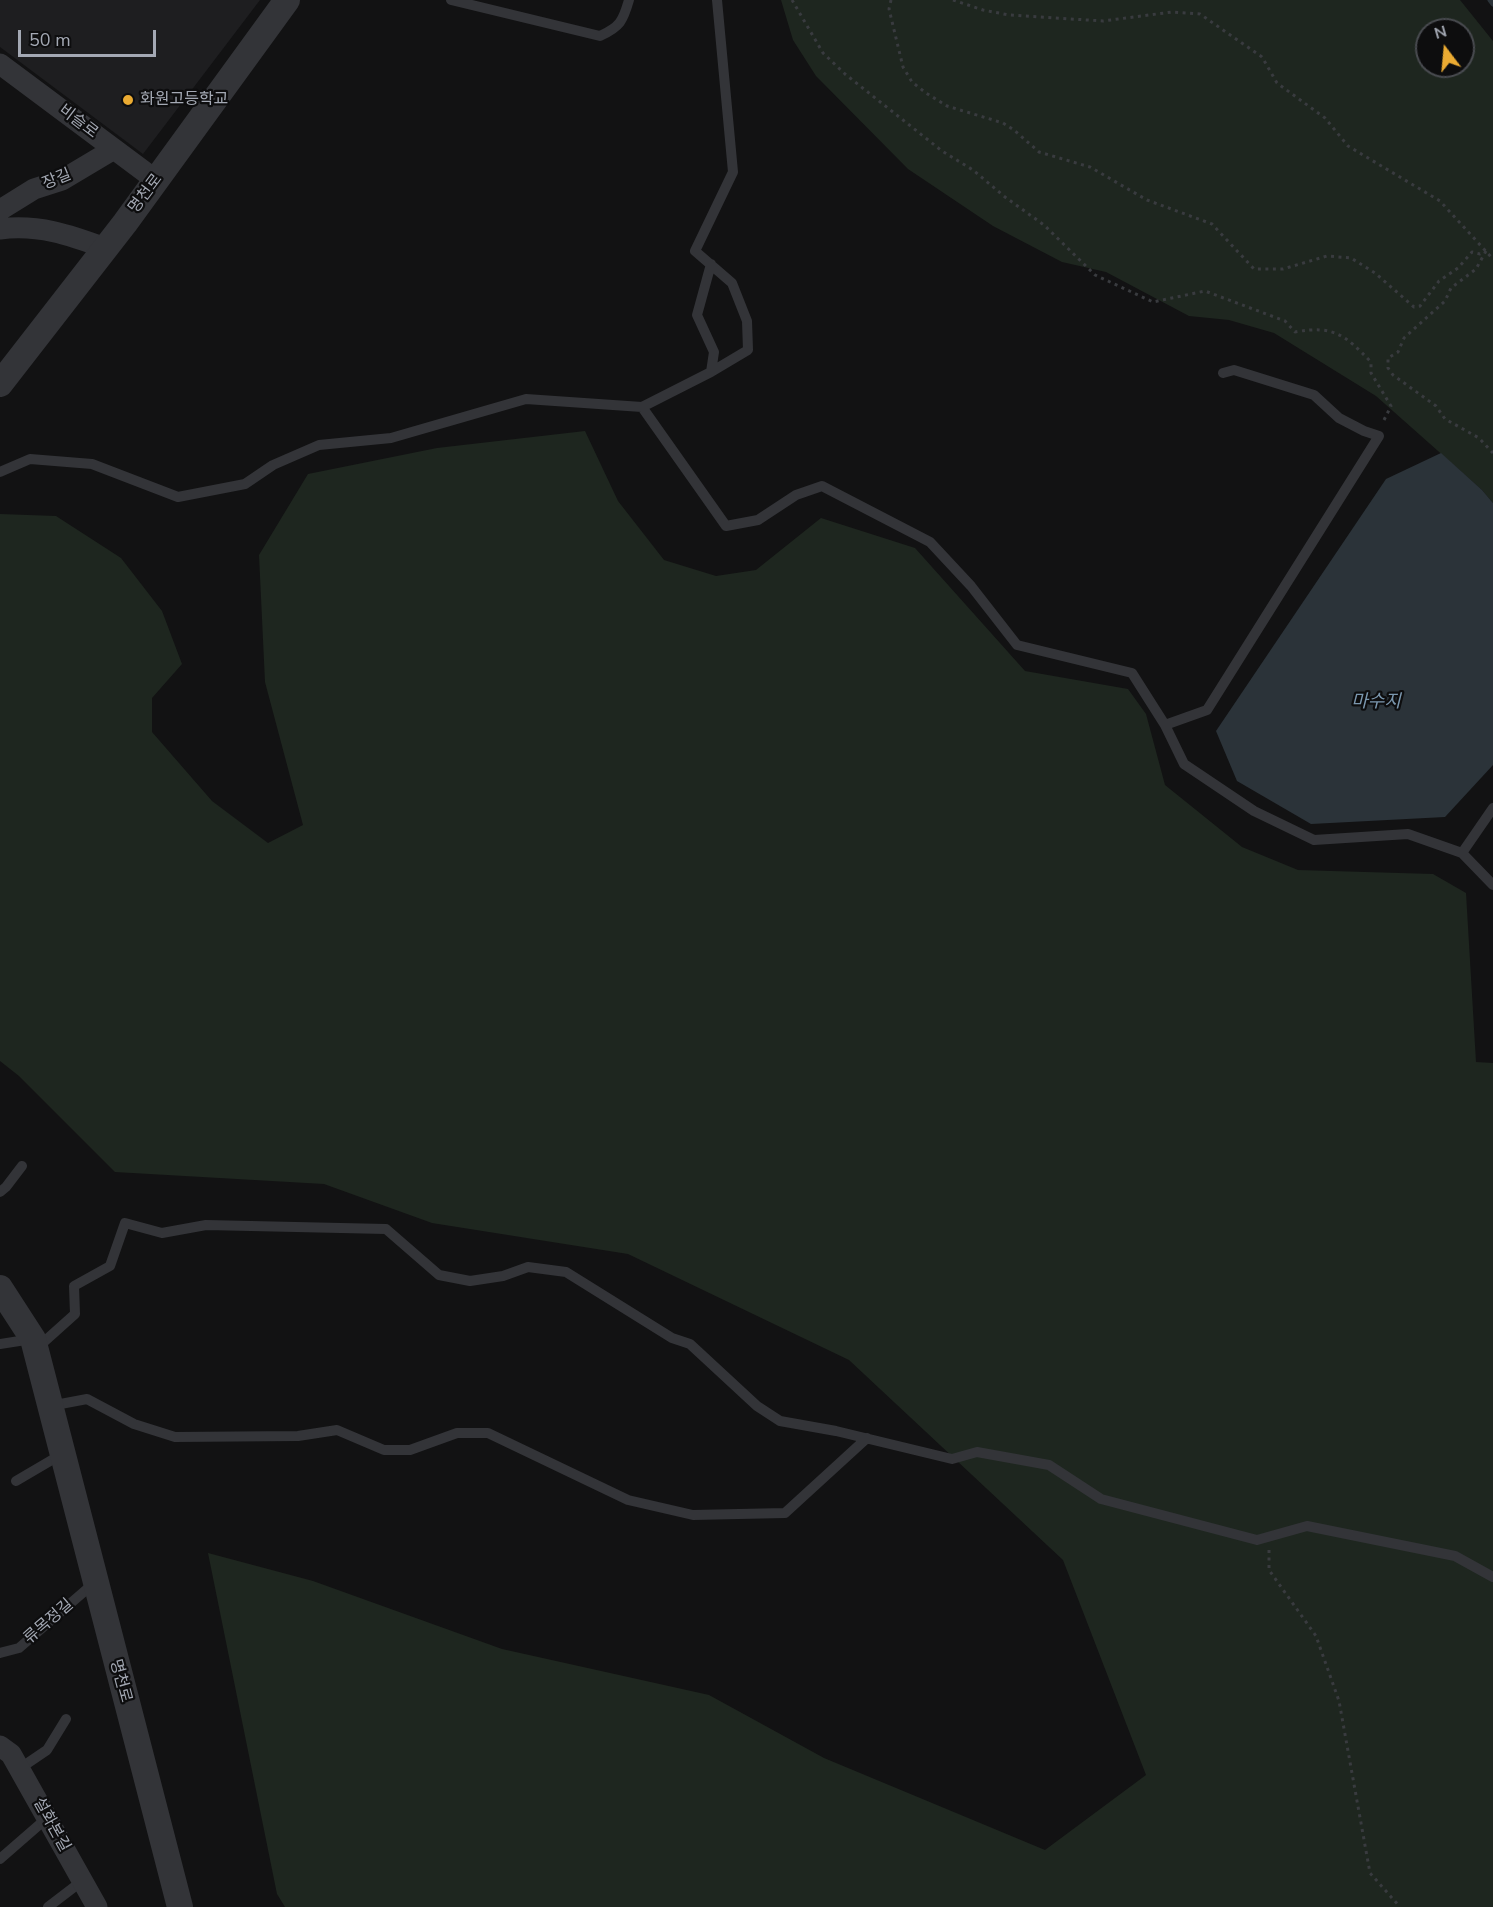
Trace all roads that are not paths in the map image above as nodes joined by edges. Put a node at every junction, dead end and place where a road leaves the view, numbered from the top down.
1 (287, 0) edge
2 (451, 0) edge
3 (629, 0) edge
4 (717, 0) edge
5 (0, 64) edge
6 (114, 149) junction
7 (157, 181) junction
8 (0, 210) edge
9 (0, 229) edge
10 (105, 248) junction
11 (711, 264) junction
12 (711, 372) junction
13 (1223, 373) dead end
14 (0, 384) edge
15 (642, 407) junction
16 (0, 472) edge
17 (1165, 725) junction
18 (1493, 808) edge
19 (1462, 853) junction
20 (1493, 885) edge
21 (22, 1166) dead end
22 (0, 1192) edge
23 (0, 1288) edge
24 (0, 1344) edge
25 (35, 1344) junction
26 (50, 1406) junction
27 (867, 1438) junction
28 (62, 1454) junction
29 (16, 1480) dead end
30 (1493, 1576) edge
31 (94, 1582) junction
32 (0, 1653) edge
33 (66, 1719) dead end
34 (0, 1746) edge
35 (20, 1769) junction
36 (47, 1818) junction
37 (0, 1859) edge
38 (82, 1881) junction
39 (48, 1907) edge
40 (97, 1907) edge
41 (180, 1907) edge

1 - 7 street, 명천로
2 - 3 lane
4 - 11 lane
5 - 6 street, 비슬로
6 - 7 street, 비슬로
6 - 8 street, 장길
7 - 10 street, 명천로
9 - 10 street
10 - 14 street, 명천로
11 - 12 lane
11 - 12 lane
12 - 15 lane
13 - 17 lane
15 - 16 lane
15 - 17 lane
17 - 19 lane
18 - 19 lane
19 - 20 lane
21 - 22 lane
23 - 25 street, 명천로
24 - 25 lane
25 - 26 street, 명천로
25 - 27 lane
26 - 27 lane
26 - 28 street, 명천로
27 - 30 lane
28 - 29 lane
28 - 31 street, 명천로
31 - 32 lane, 류목정길
31 - 41 street, 명천로
33 - 35 lane
34 - 35 street, 설화본길
35 - 36 street, 설화본길
36 - 37 lane
36 - 38 street, 설화본길
38 - 39 lane
38 - 40 street, 설화본길

